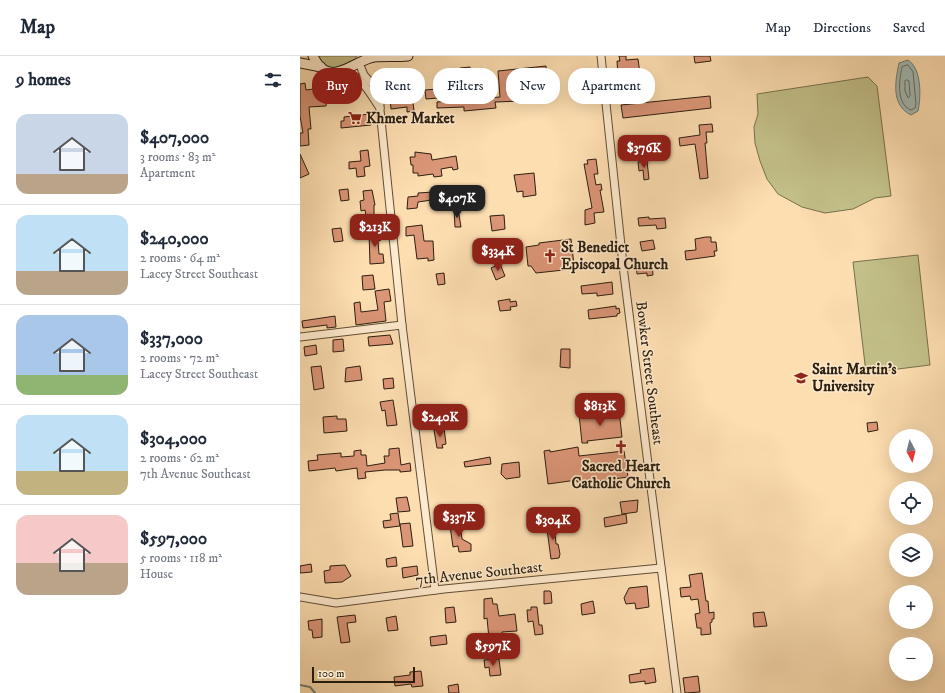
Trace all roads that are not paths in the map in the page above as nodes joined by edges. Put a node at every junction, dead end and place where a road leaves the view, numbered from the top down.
1 (313, 56) edge
2 (408, 56) edge
3 (601, 56) edge
4 (360, 59) edge
5 (300, 63) edge
6 (321, 67) joint
7 (349, 68) edge
8 (362, 83) edge
9 (380, 108) junction
10 (402, 325) junction
11 (300, 337) edge
12 (661, 568) junction
13 (434, 590) junction
14 (300, 597) edge
15 (677, 693) edge

1 - 6 main road
2 - 4 main road
3 - 12 street, Bowker Street Southeast
4 - 7 main road
4 - 9 street
5 - 6 main road
8 - 9 street
9 - 10 street
10 - 11 street
10 - 13 street
12 - 13 street, 7th Avenue Southeast
12 - 15 street, Bowker Street Southeast
13 - 14 street, 7th Avenue Southeast

